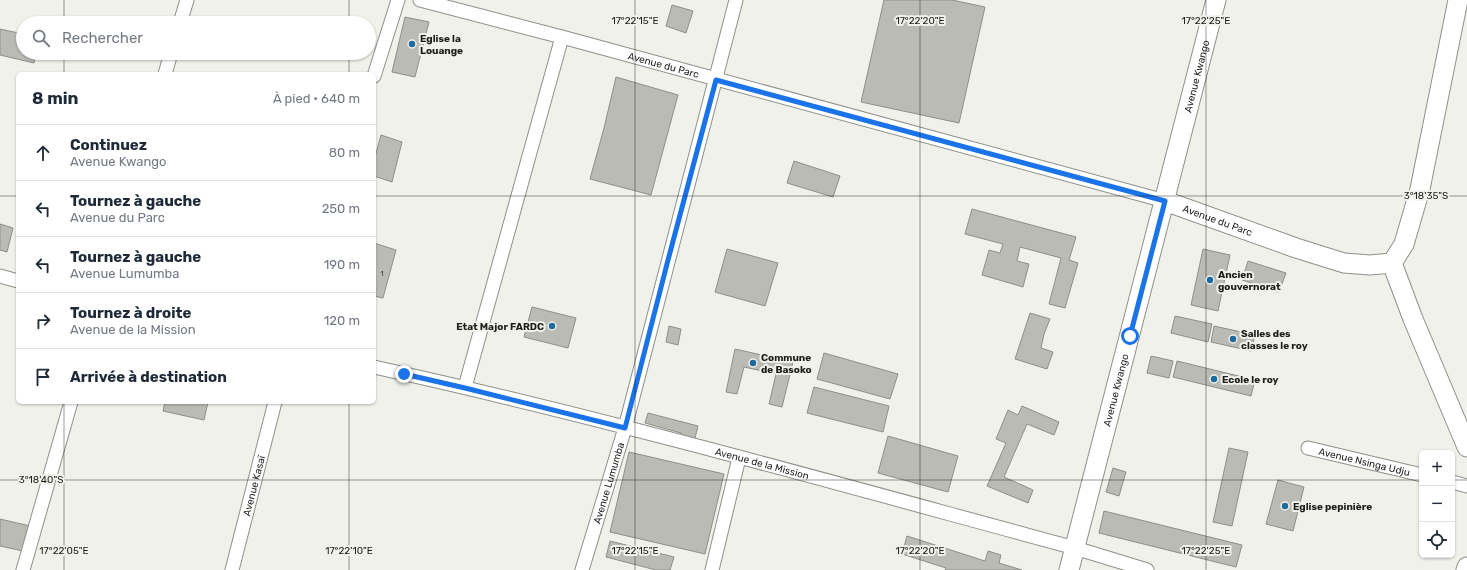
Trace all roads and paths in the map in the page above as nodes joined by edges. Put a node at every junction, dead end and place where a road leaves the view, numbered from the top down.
1 (187, 0) edge
2 (398, 0) edge
3 (420, 0) edge
4 (736, 0) edge
5 (1216, 0) edge
6 (1458, 0) edge
7 (182, 16) edge
8 (562, 37) junction
9 (169, 60) edge
10 (166, 72) edge
11 (375, 72) edge
12 (716, 80) junction
13 (1165, 201) junction
14 (1392, 263) junction
15 (0, 276) edge
16 (16, 280) edge
17 (376, 367) edge
18 (465, 388) junction
19 (69, 404) edge
20 (274, 404) edge
21 (625, 428) junction
22 (1467, 447) edge
23 (1308, 448) dead end
24 (739, 458) junction
25 (1419, 474) edge
26 (1455, 483) edge
27 (1467, 486) edge
28 (1075, 548) junction
29 (1467, 567) edge
30 (24, 570) edge
31 (232, 570) edge
32 (582, 570) edge
33 (712, 570) edge
34 (1069, 570) edge
35 (1147, 570) edge
36 (1466, 570) edge

1 - 7 street
2 - 11 street
3 - 8 street, Avenue du Parc
4 - 12 street, Avenue Lumumba
5 - 13 street, Avenue Kwango
6 - 14 street
8 - 12 street, Avenue du Parc
8 - 18 street
9 - 10 street
12 - 13 street, Avenue du Parc
12 - 21 street, Avenue Lumumba
13 - 14 street, Avenue du Parc
13 - 28 street, Avenue Kwango
14 - 22 street
15 - 16 street
17 - 18 street, Avenue de la Mission
18 - 21 street, Avenue de la Mission
19 - 30 street
20 - 31 street, Avenue Kasaï
21 - 24 street, Avenue de la Mission
21 - 32 street, Avenue Lumumba
23 - 25 street, Avenue Nsinga Udju
24 - 28 street, Avenue de la Mission
24 - 33 street
26 - 27 street
28 - 34 street, Avenue Kwango
28 - 35 street, Avenue de la Mission
29 - 36 street

